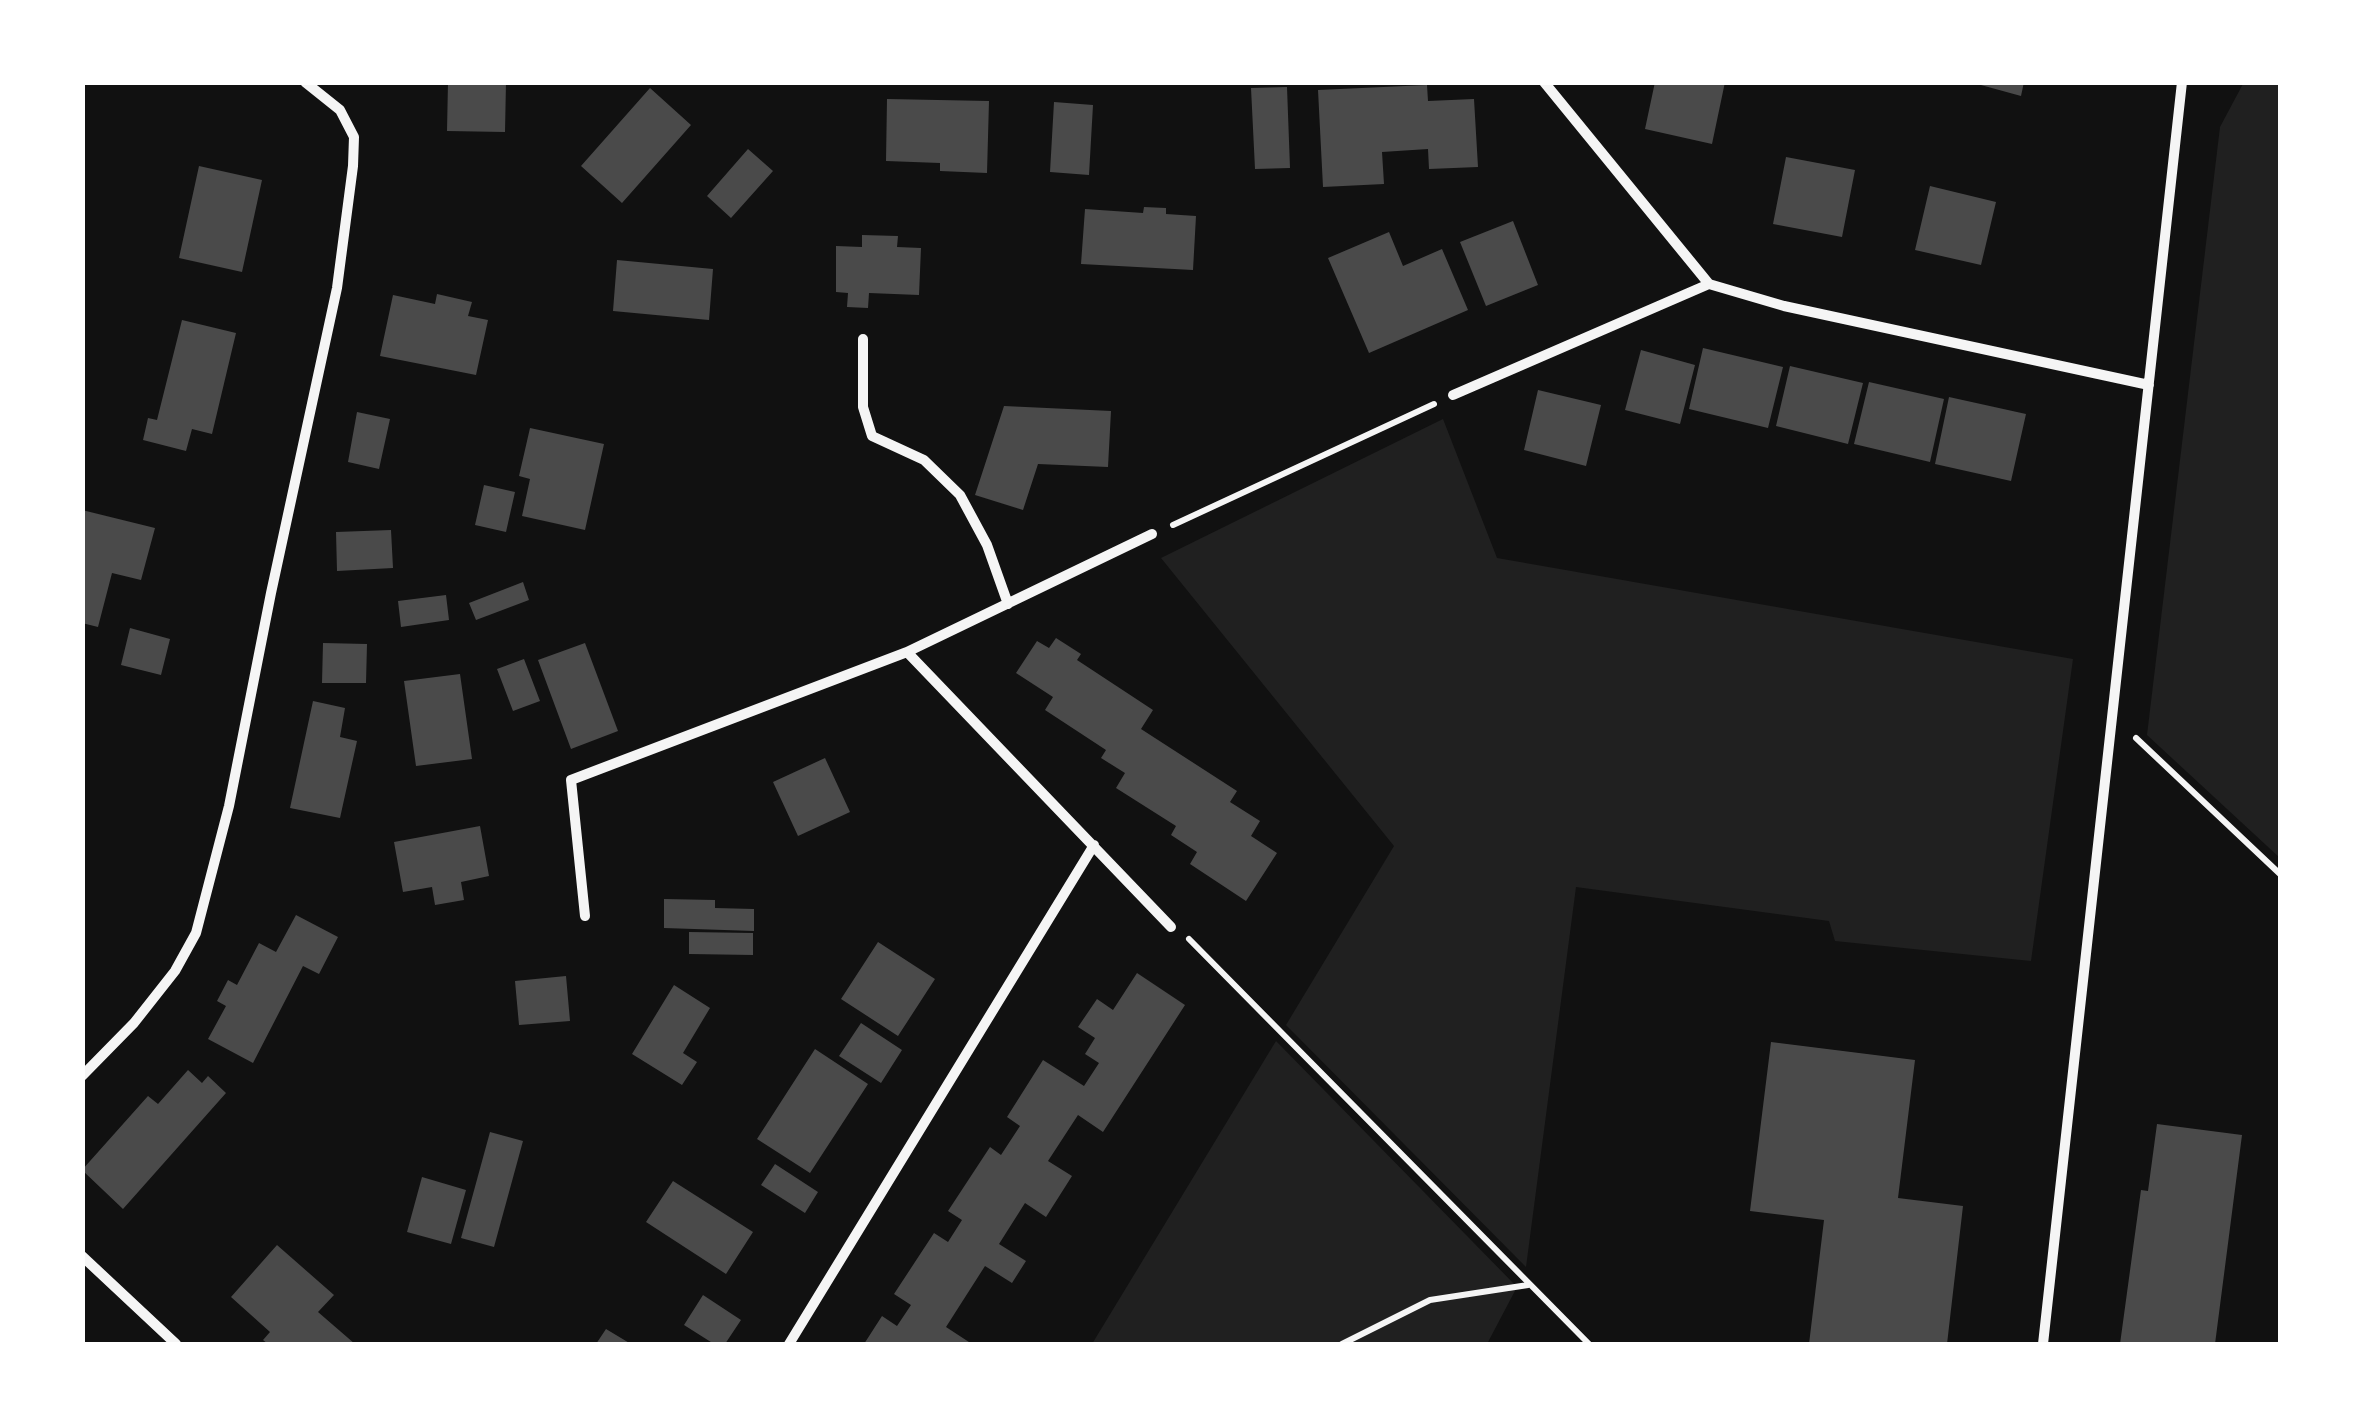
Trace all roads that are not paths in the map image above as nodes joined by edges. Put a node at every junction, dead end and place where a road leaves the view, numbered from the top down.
1 (305, 82) edge
2 (1544, 82) edge
3 (2182, 82) edge
4 (1709, 284) junction
5 (863, 338) dead end
6 (2149, 385) junction
7 (1453, 395) road end
8 (1152, 534) road end
9 (1008, 604) junction
10 (907, 652) junction
11 (1094, 845) junction
12 (586, 916) dead end
13 (1171, 928) road end
14 (82, 1076) edge
15 (82, 1256) edge
16 (176, 1344) edge
17 (789, 1344) edge
18 (2043, 1344) edge

1 - 14 street
2 - 4 street
3 - 6 street
4 - 6 street
4 - 7 street
5 - 9 street
6 - 18 street
8 - 9 street
9 - 10 street
10 - 11 street
10 - 12 street
11 - 13 street
11 - 17 street
15 - 16 street

